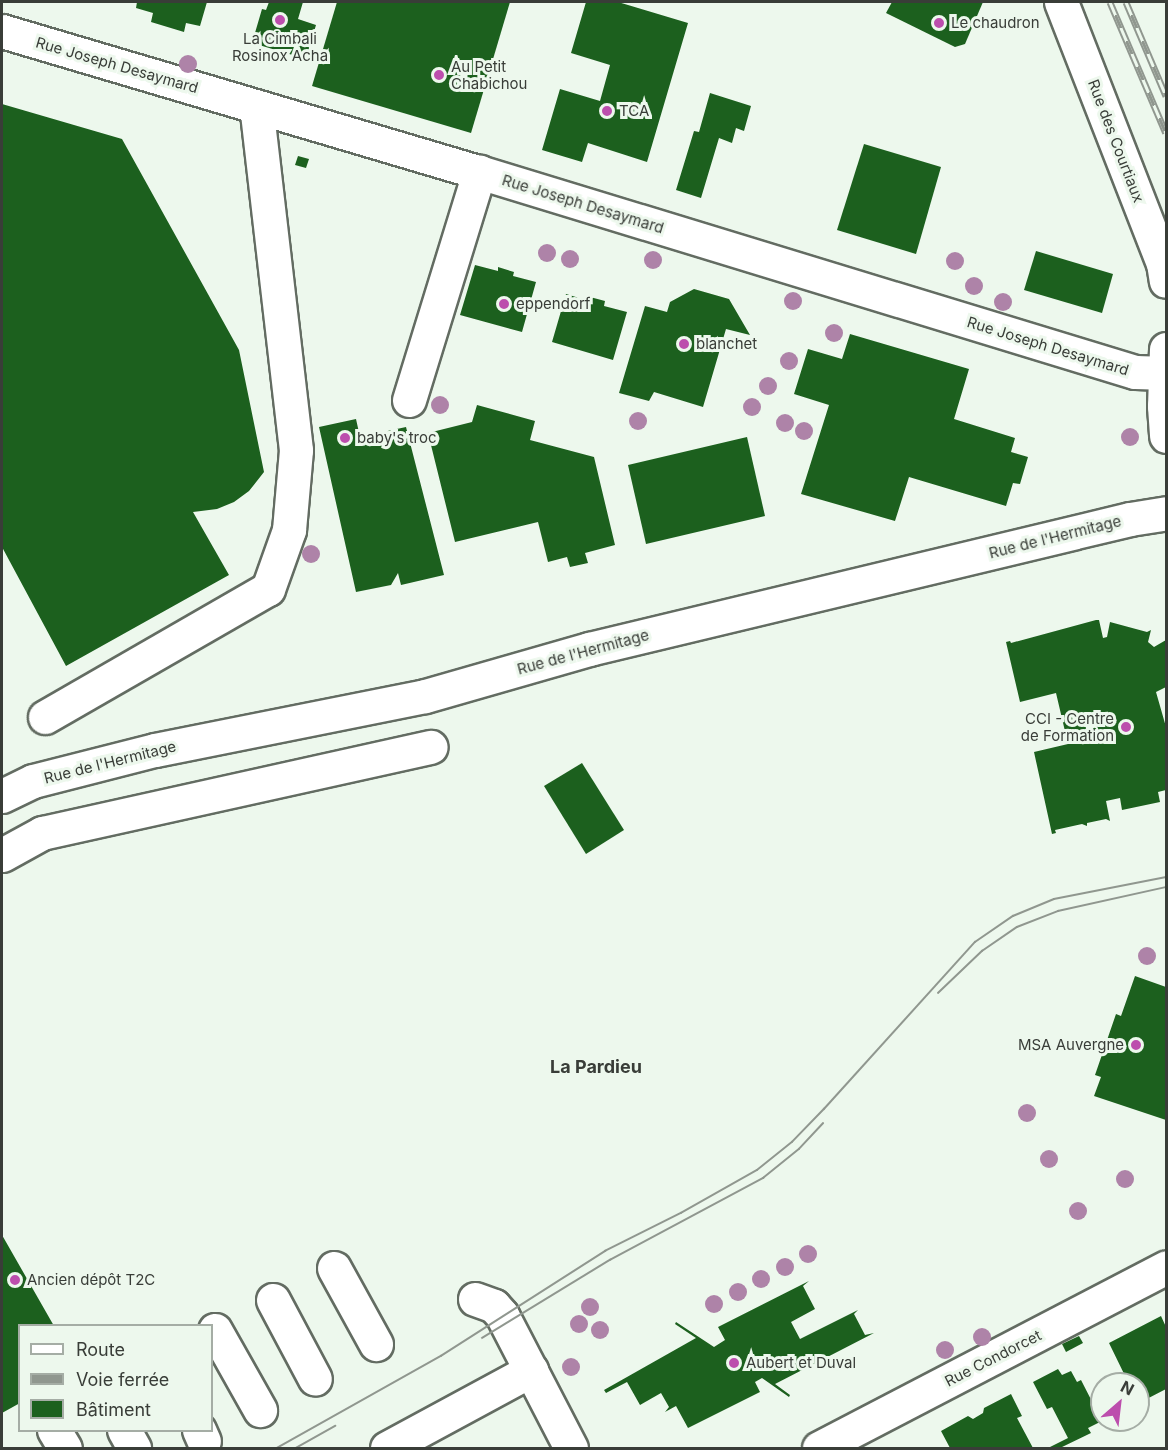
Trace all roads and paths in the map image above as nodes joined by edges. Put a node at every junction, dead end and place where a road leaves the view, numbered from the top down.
1 (1061, 2) edge
2 (2, 31) edge
3 (256, 106) junction
4 (479, 172) junction
5 (1167, 281) edge
6 (1166, 361) edge
7 (409, 400) dead end
8 (1167, 436) edge
9 (1167, 513) edge
10 (45, 717) dead end
11 (431, 747) dead end
12 (2, 796) edge
13 (2, 855) edge
14 (334, 1268) dead end
15 (1167, 1268) edge
16 (475, 1299) dead end
17 (273, 1300) dead end
18 (215, 1329) dead end
19 (376, 1344) dead end
20 (531, 1370) junction
21 (315, 1379) dead end
22 (260, 1410) dead end
23 (55, 1432) edge
24 (125, 1432) edge
25 (65, 1449) edge
26 (134, 1449) edge
27 (387, 1449) edge
28 (571, 1449) edge
29 (819, 1449) edge

1 - 5 street, Rue des Courtiaux
2 - 3 street, Rue Joseph Desaymard
3 - 4 street, Rue Joseph Desaymard
3 - 10 street
4 - 6 street, Rue Joseph Desaymard
4 - 7 street
6 - 8 street
9 - 12 street, Rue de l'Hermitage
11 - 13 street
14 - 19 street
15 - 29 street, Rue Condorcet
16 - 20 street
17 - 21 street
18 - 22 street
20 - 27 street
20 - 28 street
23 - 25 street
24 - 26 street

